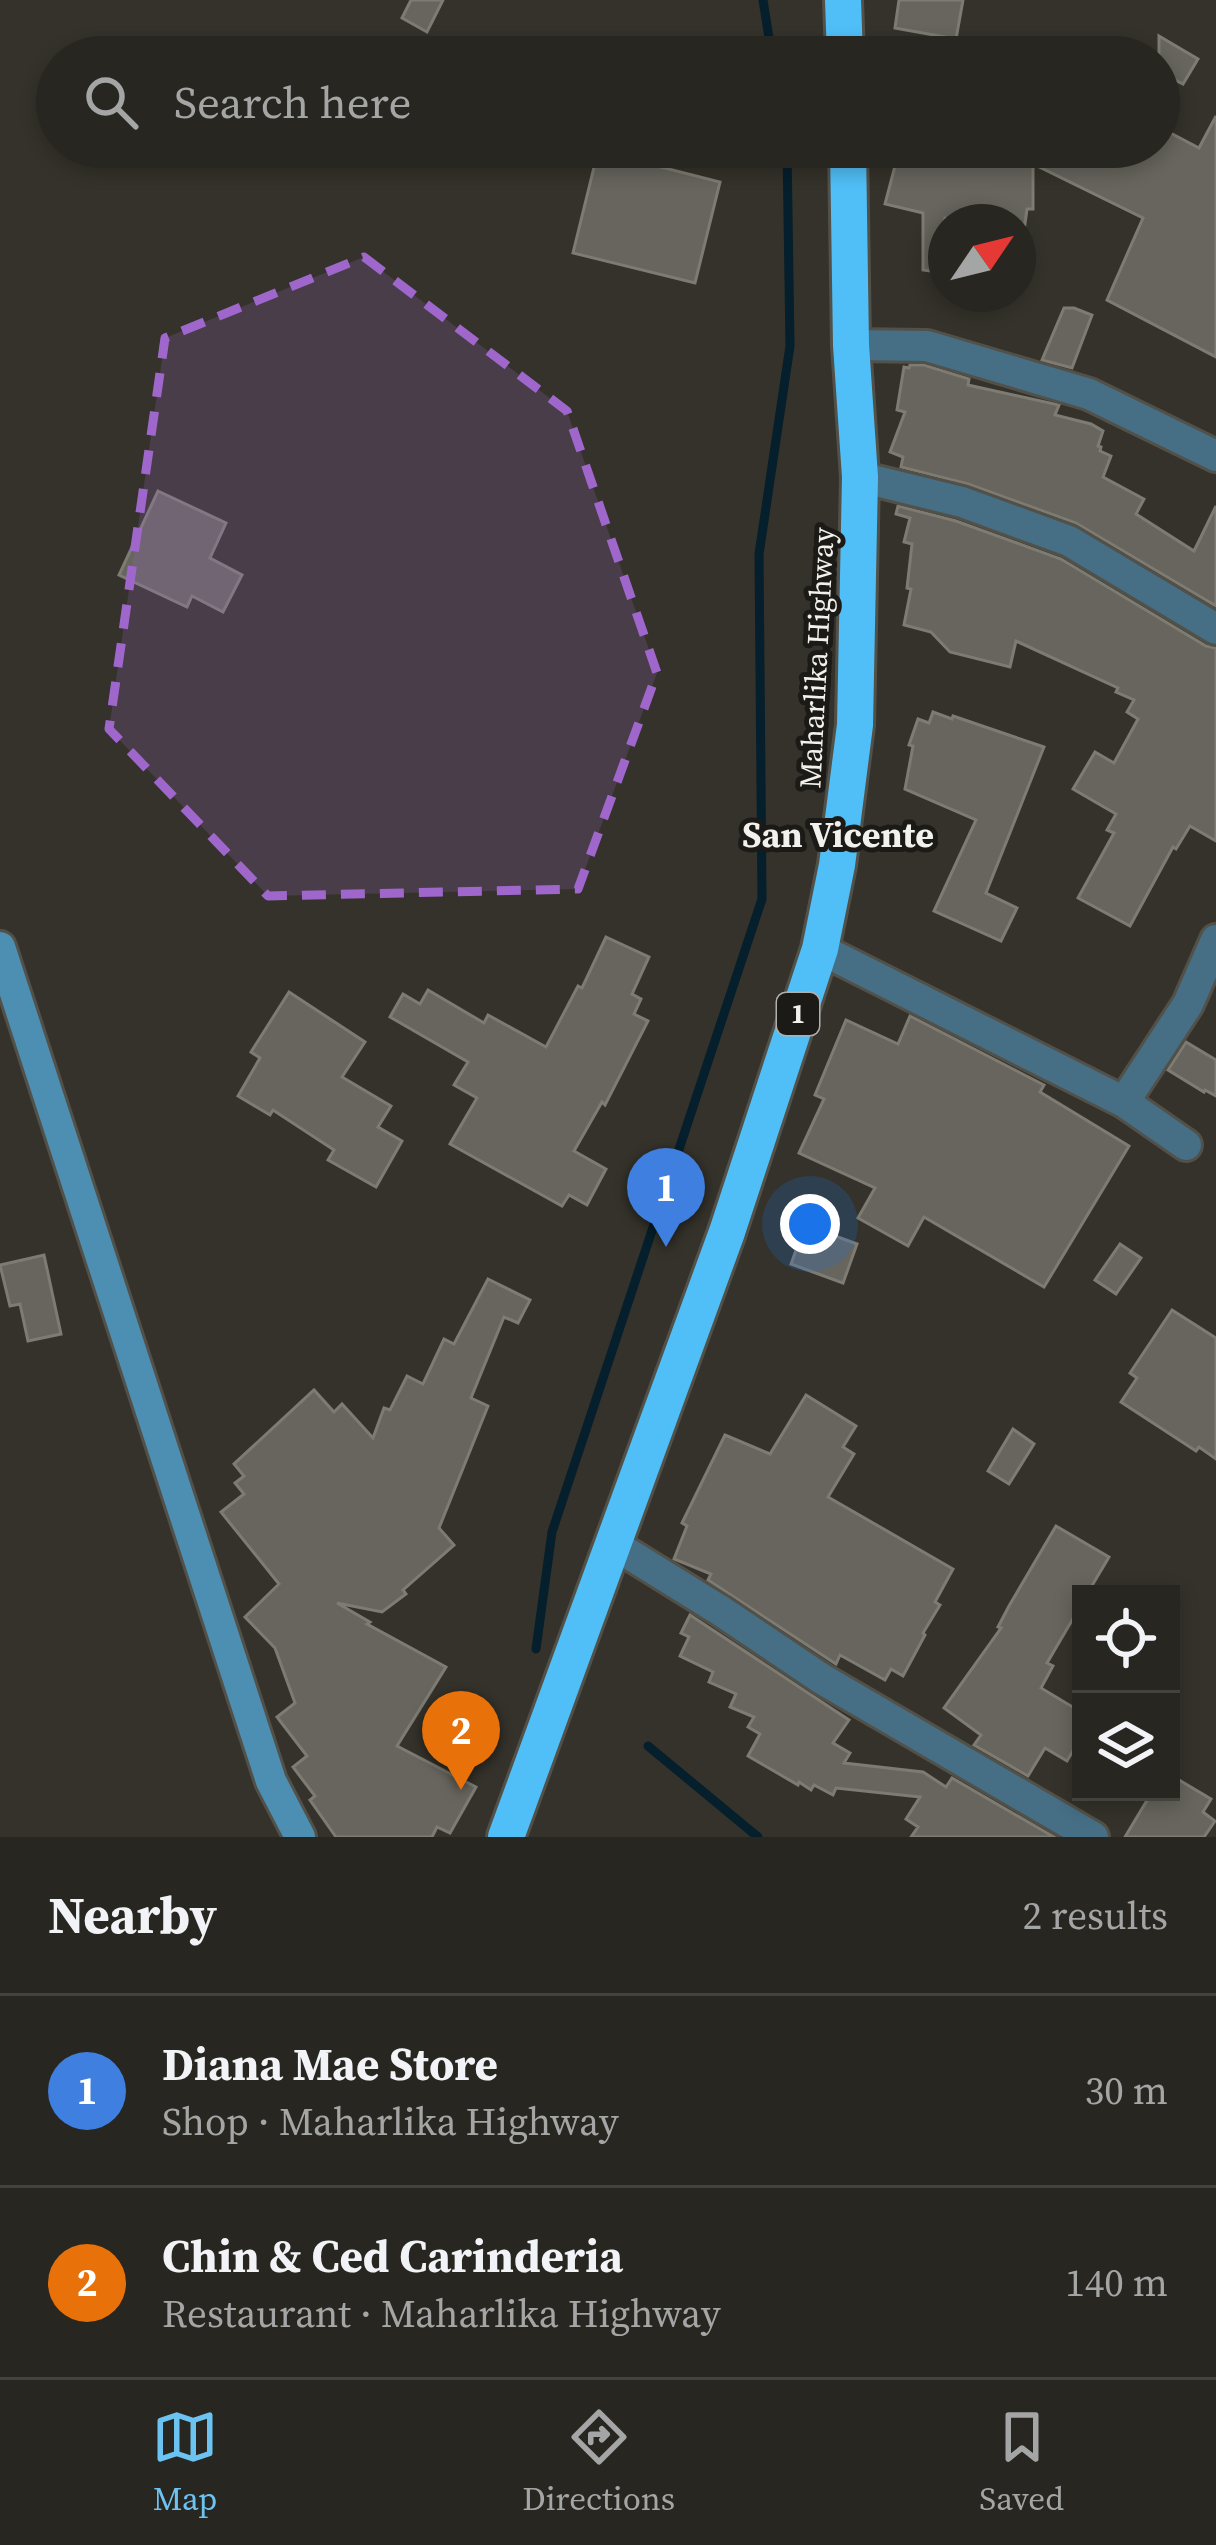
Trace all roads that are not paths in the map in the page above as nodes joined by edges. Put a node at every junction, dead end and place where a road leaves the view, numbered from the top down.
1 (843, 0) edge
2 (844, 36) edge
3 (848, 168) edge
4 (851, 345) junction
5 (1216, 456) edge
6 (860, 477) junction
7 (1216, 629) edge
8 (1216, 940) edge
9 (0, 947) edge
10 (820, 949) junction
11 (1124, 1102) junction
12 (1186, 1145) dead end
13 (613, 1544) junction
14 (300, 1837) edge
15 (506, 1837) edge
16 (1093, 1837) edge

1 - 2 highway
3 - 4 highway, Maharlika Highway / 1
4 - 5 street
4 - 6 highway, Maharlika Highway / 1
6 - 7 street
6 - 10 highway, Maharlika Highway / 1
8 - 11 street
9 - 14 street
10 - 11 street
10 - 13 highway, Maharlika Highway / 1
11 - 12 street
13 - 15 highway, Maharlika Highway / 1
13 - 16 street

